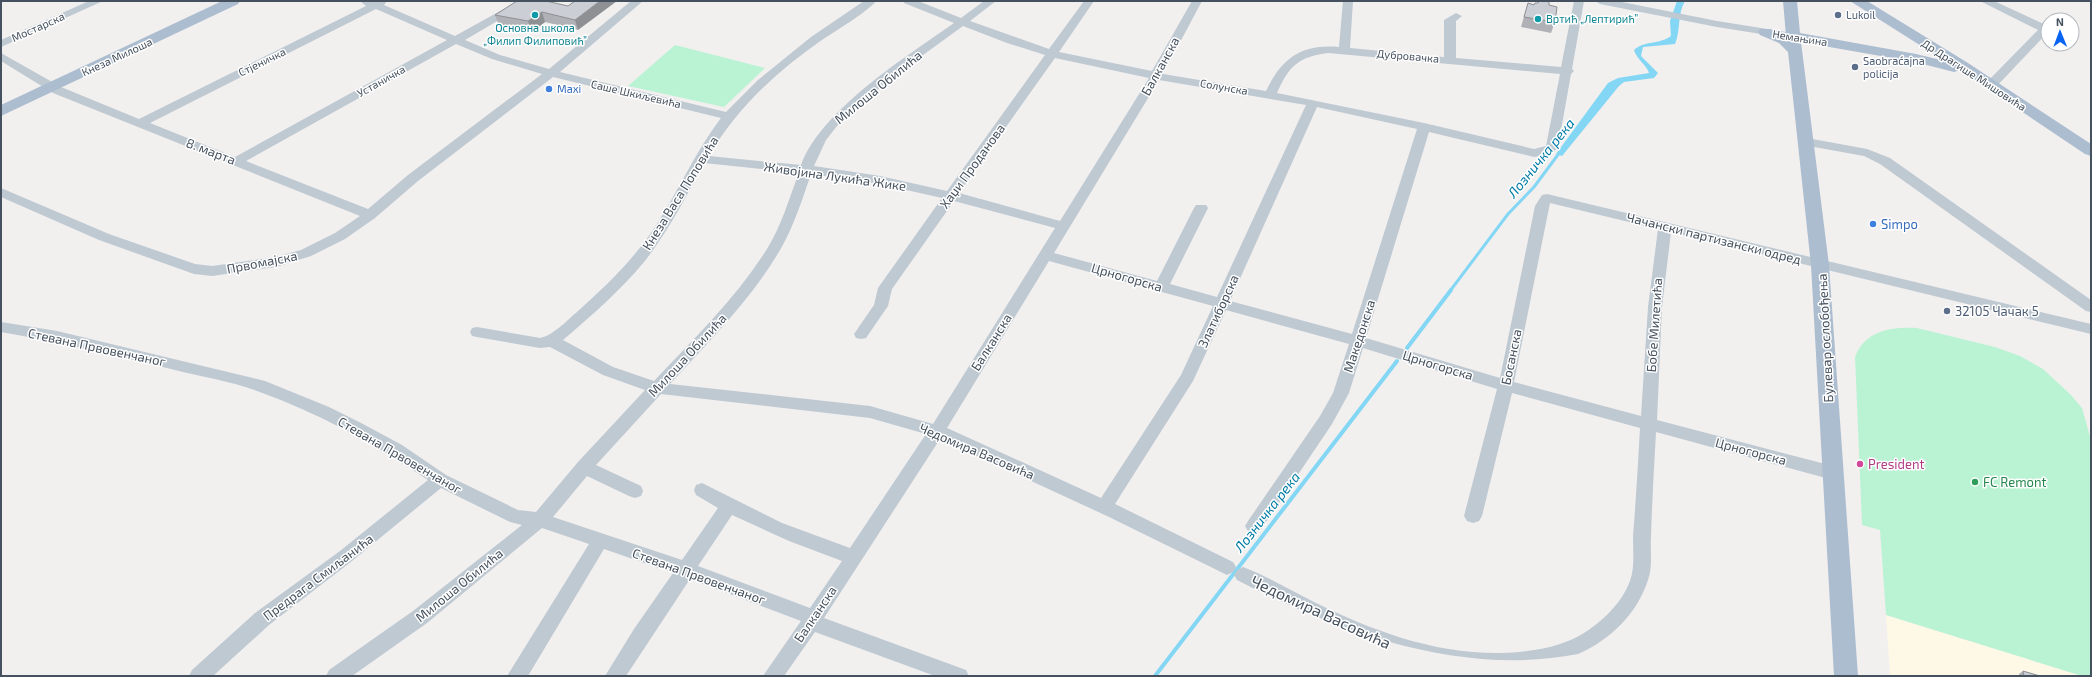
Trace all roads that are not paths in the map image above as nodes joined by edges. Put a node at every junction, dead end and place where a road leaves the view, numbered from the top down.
1 (98, 1) edge
2 (233, 1) edge
3 (526, 1) edge
4 (638, 1) edge
5 (871, 1) edge
6 (908, 1) edge
7 (991, 1) edge
8 (1089, 1) edge
9 (1197, 1) edge
10 (1348, 1) edge
11 (1580, 1) edge
12 (1600, 1) edge
13 (1790, 1) edge
14 (1857, 1) edge
15 (1985, 1) edge
16 (375, 2) edge
17 (1621, 5) junction
18 (1456, 16) dead end
19 (962, 23) junction
20 (1792, 27) junction
21 (1764, 32) junction
22 (1910, 33) junction
23 (455, 40) junction
24 (1826, 41) junction
25 (1, 44) edge
26 (1344, 50) junction
27 (1874, 50) junction
28 (1796, 52) junction
29 (1053, 54) junction
30 (1, 56) edge
31 (1450, 60) junction
32 (1568, 71) junction
33 (550, 74) junction
34 (1156, 75) junction
35 (1978, 76) junction
36 (1991, 85) junction
37 (51, 88) junction
38 (1270, 95) junction
39 (1313, 103) junction
40 (1, 111) edge
41 (729, 116) junction
42 (140, 123) junction
43 (1424, 126) junction
44 (1807, 142) junction
45 (2091, 151) edge
46 (699, 159) junction
47 (237, 161) junction
48 (806, 170) junction
49 (1, 192) edge
50 (950, 196) junction
51 (1547, 198) joint
52 (1201, 208) dead end
53 (370, 215) junction
54 (1063, 226) junction
55 (1665, 227) junction
56 (1045, 255) junction
57 (1820, 264) junction
58 (1161, 287) junction
59 (1221, 304) junction
60 (2091, 307) edge
61 (1, 327) edge
62 (2091, 329) edge
63 (476, 332) dead end
64 (860, 334) dead end
65 (552, 341) junction
66 (1358, 341) junction
67 (1506, 386) junction
68 (656, 388) junction
69 (1648, 423) junction
70 (936, 431) junction
71 (584, 467) junction
72 (1833, 473) junction
73 (440, 480) junction
74 (702, 490) dead end
75 (635, 491) dead end
76 (729, 506) junction
77 (1104, 508) junction
78 (1473, 516) dead end
79 (540, 520) junction
80 (1254, 526) dead end
81 (600, 541) junction
82 (853, 558) junction
83 (685, 569) junction
84 (812, 620) junction
85 (199, 676) edge
86 (336, 676) edge
87 (517, 676) edge
88 (615, 676) edge
89 (773, 676) edge
90 (959, 676) edge
91 (1846, 676) edge

1 - 25 street, Мостарска
2 - 37 main road, Кнеза Милоша
3 - 23 street, Устаничка
4 - 33 street, Првомајска
5 - 41 street, Кнеза Васа Поповића
6 - 19 street, Солунска
7 - 19 street, Милоша Обилића
8 - 29 street, Хаџи Проданова
9 - 34 street, Балканска
10 - 26 street
11 - 32 street
12 - 17 street, Немањина
13 - 20 main road, Булевар ослобођења
14 - 22 main road, Др Драгише Мишовића
15 - 36 street
16 - 23 street, Саше Шкиљевића
16 - 42 street, Стјеничка
17 - 20 street, Немањина
17 - 21 street, Немањина
18 - 31 street
19 - 29 street, Солунска
19 - 48 street, Милоша Обилића
20 - 21 street, Немањина
20 - 24 main road, Немањина
20 - 28 main road, Булевар ослобођења
21 - 28 main road
22 - 27 main road
22 - 35 main road, Др Драгише Мишовића
23 - 33 street, Саше Шкиљевића
23 - 47 street, Устаничка
24 - 27 main road, Немањина
24 - 28 main road
26 - 31 street, Дубровачка
26 - 38 street, Дубровачка
27 - 35 main road, Немањина
28 - 44 main road, Булевар ослобођења
29 - 34 street, Солунска
29 - 50 street, Хаџи Проданова
30 - 37 street, 8. марта
31 - 32 street, Дубровачка
32 - 43 street, Солунска
33 - 41 street, Саше Шкиљевића
33 - 53 street, Првомајска
34 - 38 street, Солунска
34 - 54 street, Балканска
35 - 36 main road, Др Драгише Мишовића
36 - 45 main road, Др Драгише Мишовића
37 - 40 main road, Кнеза Милоша
37 - 42 street, 8. марта
38 - 39 street, Солунска
39 - 43 street, Солунска
39 - 59 street, Златиборска
41 - 46 street, Кнеза Васа Поповића
42 - 47 street, 8. марта
43 - 66 street, Македонска
44 - 57 main road, Булевар ослобођења
44 - 60 street
46 - 48 street, Живојина Лукића Жике
46 - 65 street, Кнеза Васа Поповића
47 - 53 street, 8. марта
48 - 50 street, Живојина Лукића Жике
48 - 68 street, Милоша Обилића
49 - 53 street, Првомајска
50 - 54 street, Живојина Лукића Жике
50 - 64 street, Хаџи Проданова
51 - 55 street, Чачански партизански одред
51 - 67 street, Босанска
52 - 58 street
54 - 56 street, Балканска
55 - 57 street, Чачански партизански одред
55 - 69 street, Бобе Милетића
56 - 58 street, Црногорска
56 - 70 street, Балканска
57 - 62 street, Чачански партизански одред
57 - 72 main road, Булевар ослобођења
58 - 59 street, Црногорска
59 - 66 street, Црногорска
59 - 77 street, Златиборска
61 - 73 street, Стевана Првовенчаног
63 - 65 street
65 - 68 street, Чедомира Васовића
66 - 67 street, Црногорска
66 - 80 street, Македонска
67 - 69 street, Црногорска
67 - 78 street, Босанска
68 - 70 street, Чедомира Васовића
68 - 71 street, Милоша Обилића
69 - 72 street, Црногорска
69 - 77 street, Чедомира Васовића
70 - 77 street, Чедомира Васовића
70 - 82 street, Балканска
71 - 75 street
71 - 79 street, Милоша Обилића
72 - 91 main road, Булевар ослобођења
73 - 79 street, Стевана Првовенчаног
73 - 85 street, Предрага Смиљанића
74 - 76 street
76 - 82 street
76 - 83 street
79 - 81 street, Стевана Првовенчаног
79 - 86 street, Милоша Обилића
81 - 83 street, Стевана Првовенчаног
81 - 87 street
82 - 84 street, Балканска
83 - 84 street, Стевана Првовенчаног
83 - 88 street
84 - 89 street, Балканска
84 - 90 street, Стевана Првовенчаног

